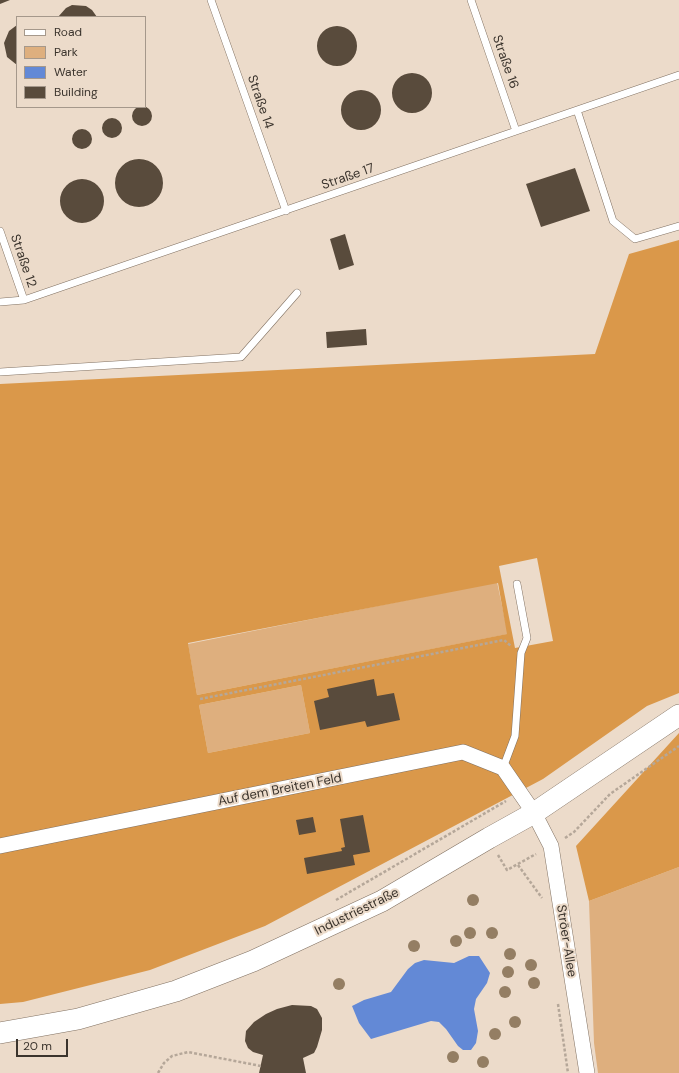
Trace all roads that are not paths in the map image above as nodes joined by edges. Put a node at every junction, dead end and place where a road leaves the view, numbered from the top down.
1 (211, 0) edge
2 (471, 0) edge
3 (679, 75) edge
4 (577, 110) junction
5 (516, 131) junction
6 (286, 211) junction
7 (679, 226) edge
8 (0, 231) edge
9 (297, 293) dead end
10 (24, 300) junction
11 (0, 302) edge
12 (0, 372) edge
13 (517, 584) dead end
14 (679, 715) edge
15 (502, 768) junction
16 (534, 813) junction
17 (0, 846) edge
18 (0, 1033) edge
19 (587, 1073) edge

1 - 6 lane, Straße 14
2 - 5 lane, Straße 16
3 - 4 lane, Straße 17
4 - 5 lane, Straße 17
4 - 7 lane
5 - 6 lane, Straße 17
6 - 10 lane, Straße 17
8 - 10 lane, Straße 12
9 - 12 lane
10 - 11 lane, Straße 17
13 - 15 lane
14 - 16 main road, Industriestraße
15 - 16 street
15 - 17 street, Auf dem Breiten Feld
16 - 18 main road, Industriestraße
16 - 19 street, Ströer-Allee

